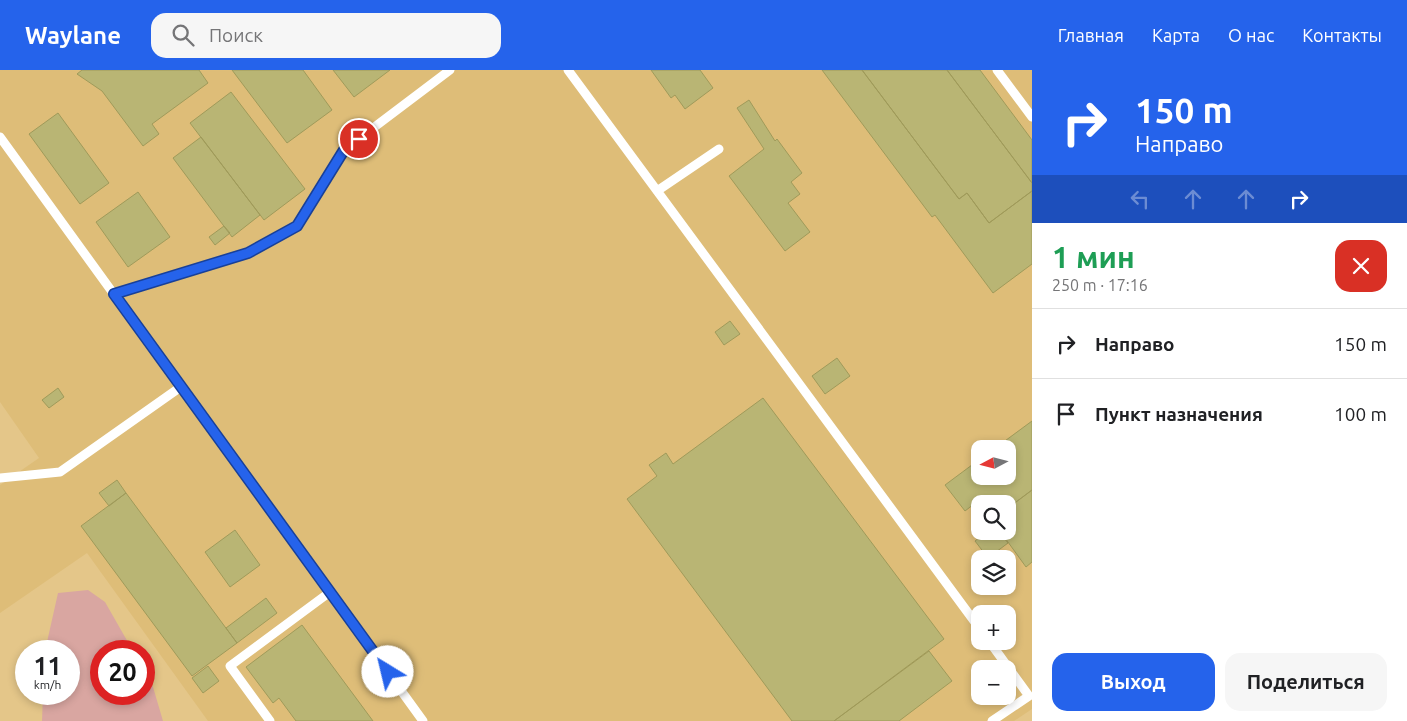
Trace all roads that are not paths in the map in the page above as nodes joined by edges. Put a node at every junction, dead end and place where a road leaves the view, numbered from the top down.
1 (450, 70) edge
2 (568, 70) edge
3 (997, 70) edge
4 (1032, 117) edge
5 (0, 137) edge
6 (719, 149) dead end
7 (657, 191) junction
8 (114, 294) junction
9 (182, 386) junction
10 (0, 478) edge
11 (330, 592) junction
12 (971, 617) edge
13 (996, 650) edge
14 (270, 721) edge
15 (424, 721) edge
16 (992, 721) edge

1 - 8 lane
2 - 7 lane
3 - 4 lane
5 - 8 lane
6 - 7 lane
7 - 12 lane
8 - 9 lane
9 - 10 lane
9 - 11 lane
11 - 14 lane
11 - 15 lane
13 - 16 lane

